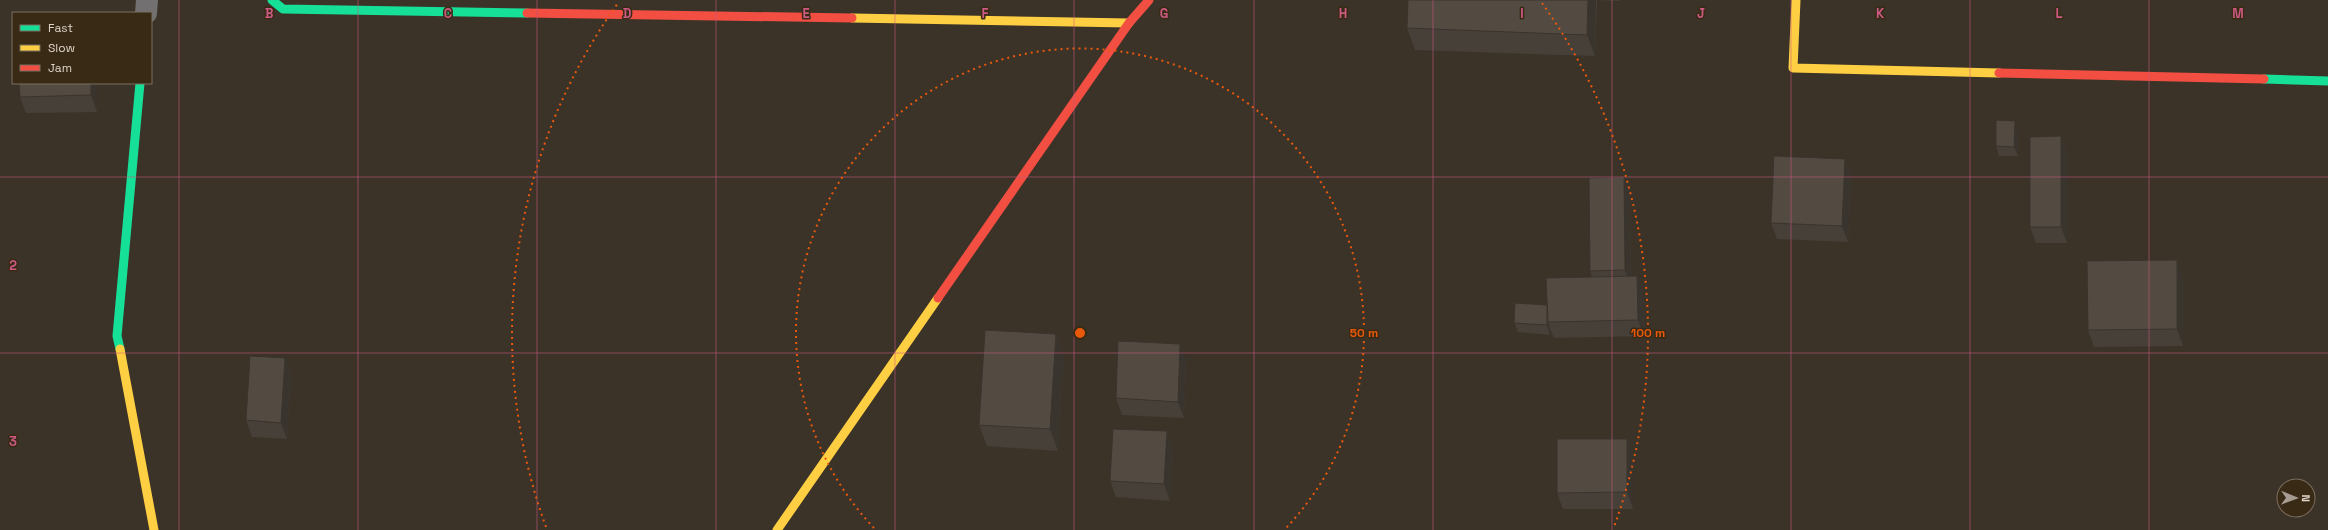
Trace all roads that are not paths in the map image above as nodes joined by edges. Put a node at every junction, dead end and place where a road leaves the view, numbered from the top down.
1 (147, 0) edge
2 (272, 0) edge
3 (1149, 0) edge
4 (1796, 0) edge
5 (146, 12) edge
6 (1129, 23) junction
7 (2328, 81) edge
8 (140, 84) edge
9 (154, 530) edge
10 (777, 530) edge

1 - 5 street
2 - 6 street
3 - 6 street
4 - 7 street
6 - 10 street
8 - 9 street

